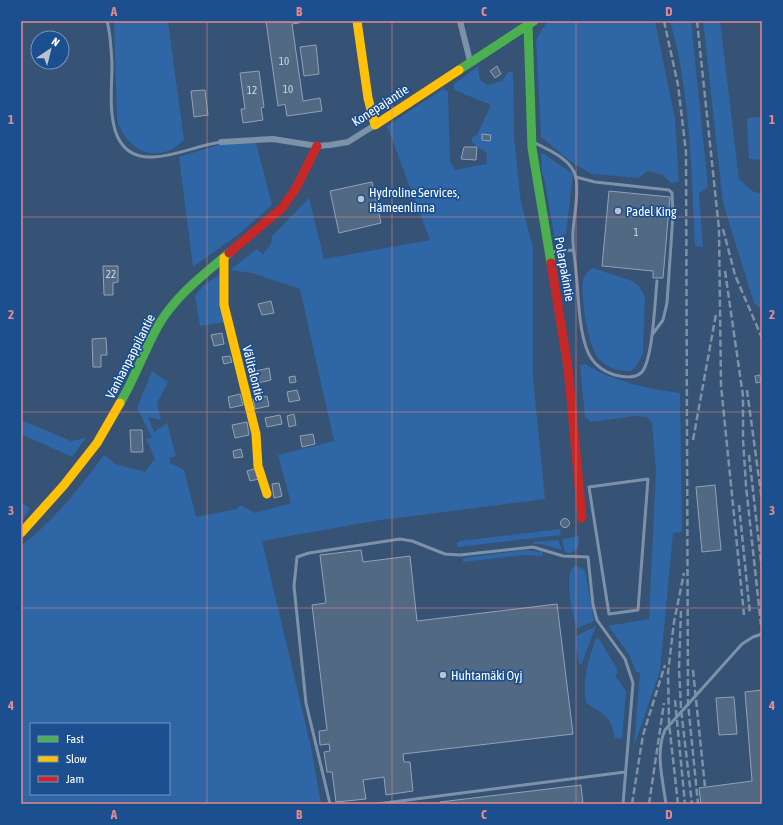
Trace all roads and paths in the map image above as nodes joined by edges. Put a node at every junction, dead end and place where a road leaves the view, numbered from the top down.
1 (107, 21) edge
2 (357, 21) edge
3 (460, 21) edge
4 (531, 23) edge
5 (470, 61) junction
6 (375, 125) junction
7 (531, 141) junction
8 (221, 142) joint
9 (317, 146) junction
10 (576, 177) junction
11 (573, 250) junction
12 (549, 252) junction
13 (224, 258) junction
14 (657, 281) dead end
15 (652, 335) junction
16 (267, 494) dead end
17 (592, 510) junction
18 (581, 515) joint
19 (21, 533) edge
20 (762, 634) edge
21 (625, 772) junction
22 (330, 804) edge
23 (377, 804) edge
24 (622, 804) edge
25 (666, 804) edge

1 - 8 lane
2 - 6 street
3 - 5 street
4 - 5 street, Konepajantie
4 - 7 street, Polarpakintie
5 - 6 street, Konepajantie
6 - 9 street, Konepajantie
7 - 10 lane
7 - 12 street, Polarpakintie
8 - 9 street, Konepajantie
9 - 13 street, Vanhanpappilantie
10 - 11 lane
10 - 15 lane
11 - 12 lane
11 - 15 lane
12 - 18 street, Polarpakintie
13 - 16 street, Välitalontie
13 - 19 street, Vanhanpappilantie
14 - 15 lane
17 - 17 lane
17 - 18 lane
20 - 25 lane
21 - 22 lane
21 - 23 lane
21 - 24 lane

